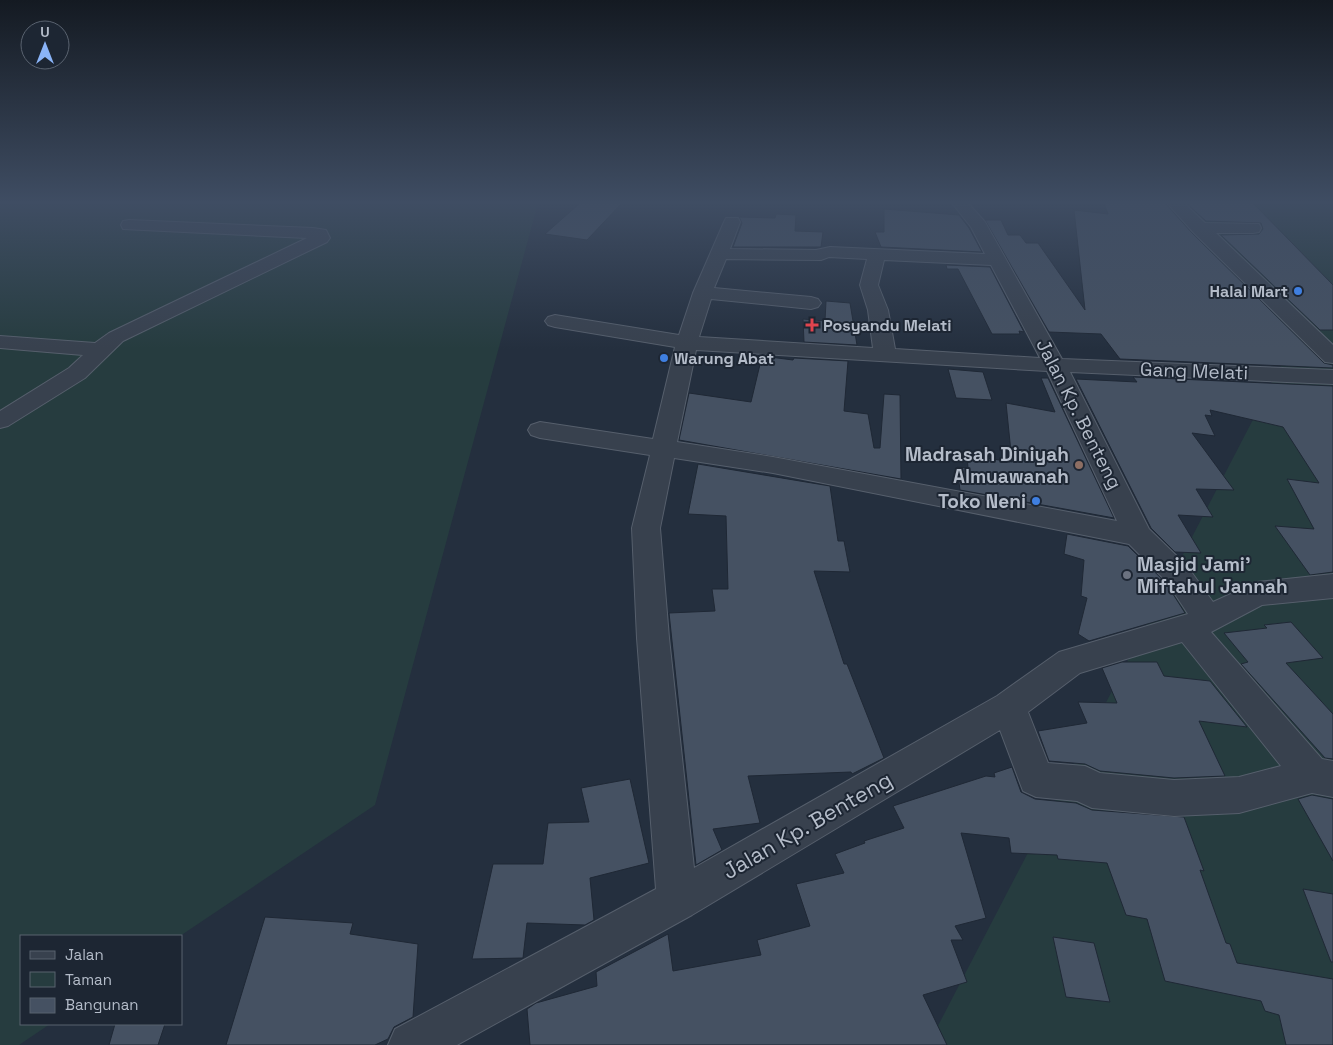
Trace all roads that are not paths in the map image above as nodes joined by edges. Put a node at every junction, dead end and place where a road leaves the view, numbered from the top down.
1 (292, 252) edge
2 (992, 252) edge
3 (1224, 252) edge
4 (720, 254) joint
5 (877, 254) junction
6 (996, 260) junction
7 (704, 293) junction
8 (812, 303) dead end
9 (555, 321) dead end
10 (0, 342) edge
11 (687, 343) junction
12 (99, 350) junction
13 (884, 354) junction
14 (1333, 357) edge
15 (1055, 365) junction
16 (1333, 377) edge
17 (0, 421) edge
18 (540, 430) dead end
19 (665, 449) junction
20 (1138, 535) junction
21 (1333, 586) edge
22 (1198, 623) junction
23 (1009, 707) junction
24 (1322, 777) edge
25 (677, 900) junction
26 (411, 1045) edge

1 - 12 street
2 - 6 street, Jalan Kp. Benteng
3 - 14 street
4 - 5 street
4 - 7 street
5 - 6 street
5 - 13 street
6 - 15 street, Jalan Kp. Benteng
7 - 8 street
7 - 11 street
9 - 11 street, Gang Melati
10 - 12 street
11 - 13 street, Gang Melati
11 - 19 street
12 - 17 street
13 - 15 street, Gang Melati
15 - 16 street, Gang Melati
15 - 20 street, Jalan Kp. Benteng
18 - 19 street
19 - 20 street
19 - 25 street
20 - 22 street, Jalan Kp. Benteng
21 - 22 street, Jalan Kp. Benteng
22 - 23 street, Jalan Kp. Benteng
22 - 24 street
23 - 24 street
23 - 25 street, Jalan Kp. Benteng
25 - 26 street, Jalan Kp. Benteng

